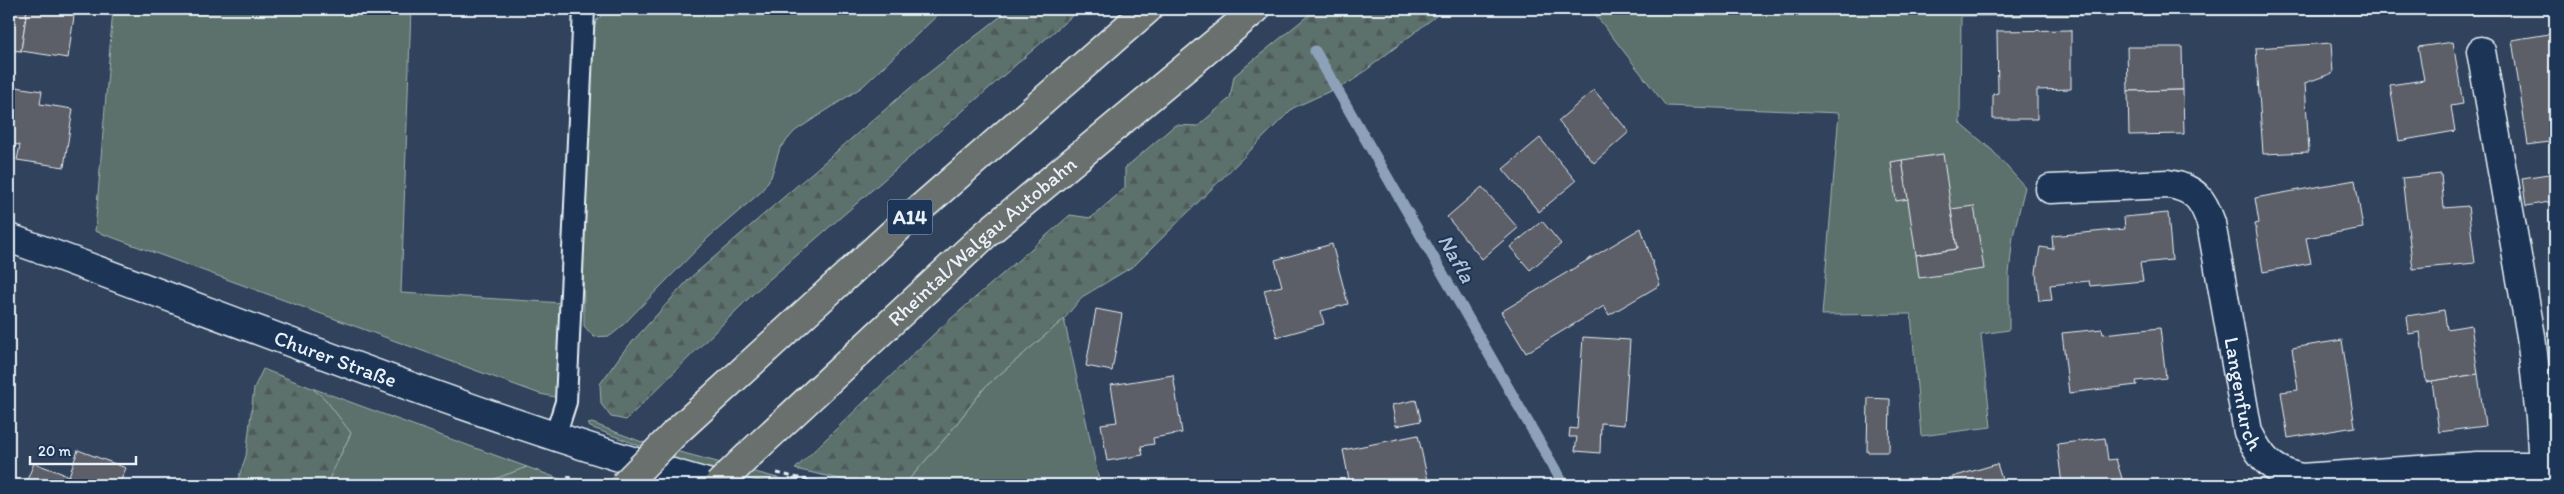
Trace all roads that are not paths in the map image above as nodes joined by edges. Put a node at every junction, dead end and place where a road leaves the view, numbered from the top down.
1 (584, 9) edge
2 (1148, 9) edge
3 (1256, 9) edge
4 (2481, 51) dead end
5 (2050, 189) dead end
6 (9, 238) edge
7 (555, 436) junction
8 (2545, 476) edge
9 (624, 485) edge
10 (716, 485) edge

1 - 7 lane
2 - 9 highway, A14, bridge
3 - 10 highway, Rheintal/Walgau Autobahn, bridge
4 - 8 street, Langenfurch
5 - 8 street, Langenfurch
6 - 7 street, Churer Straße
7 - 10 street, Churer Straße

